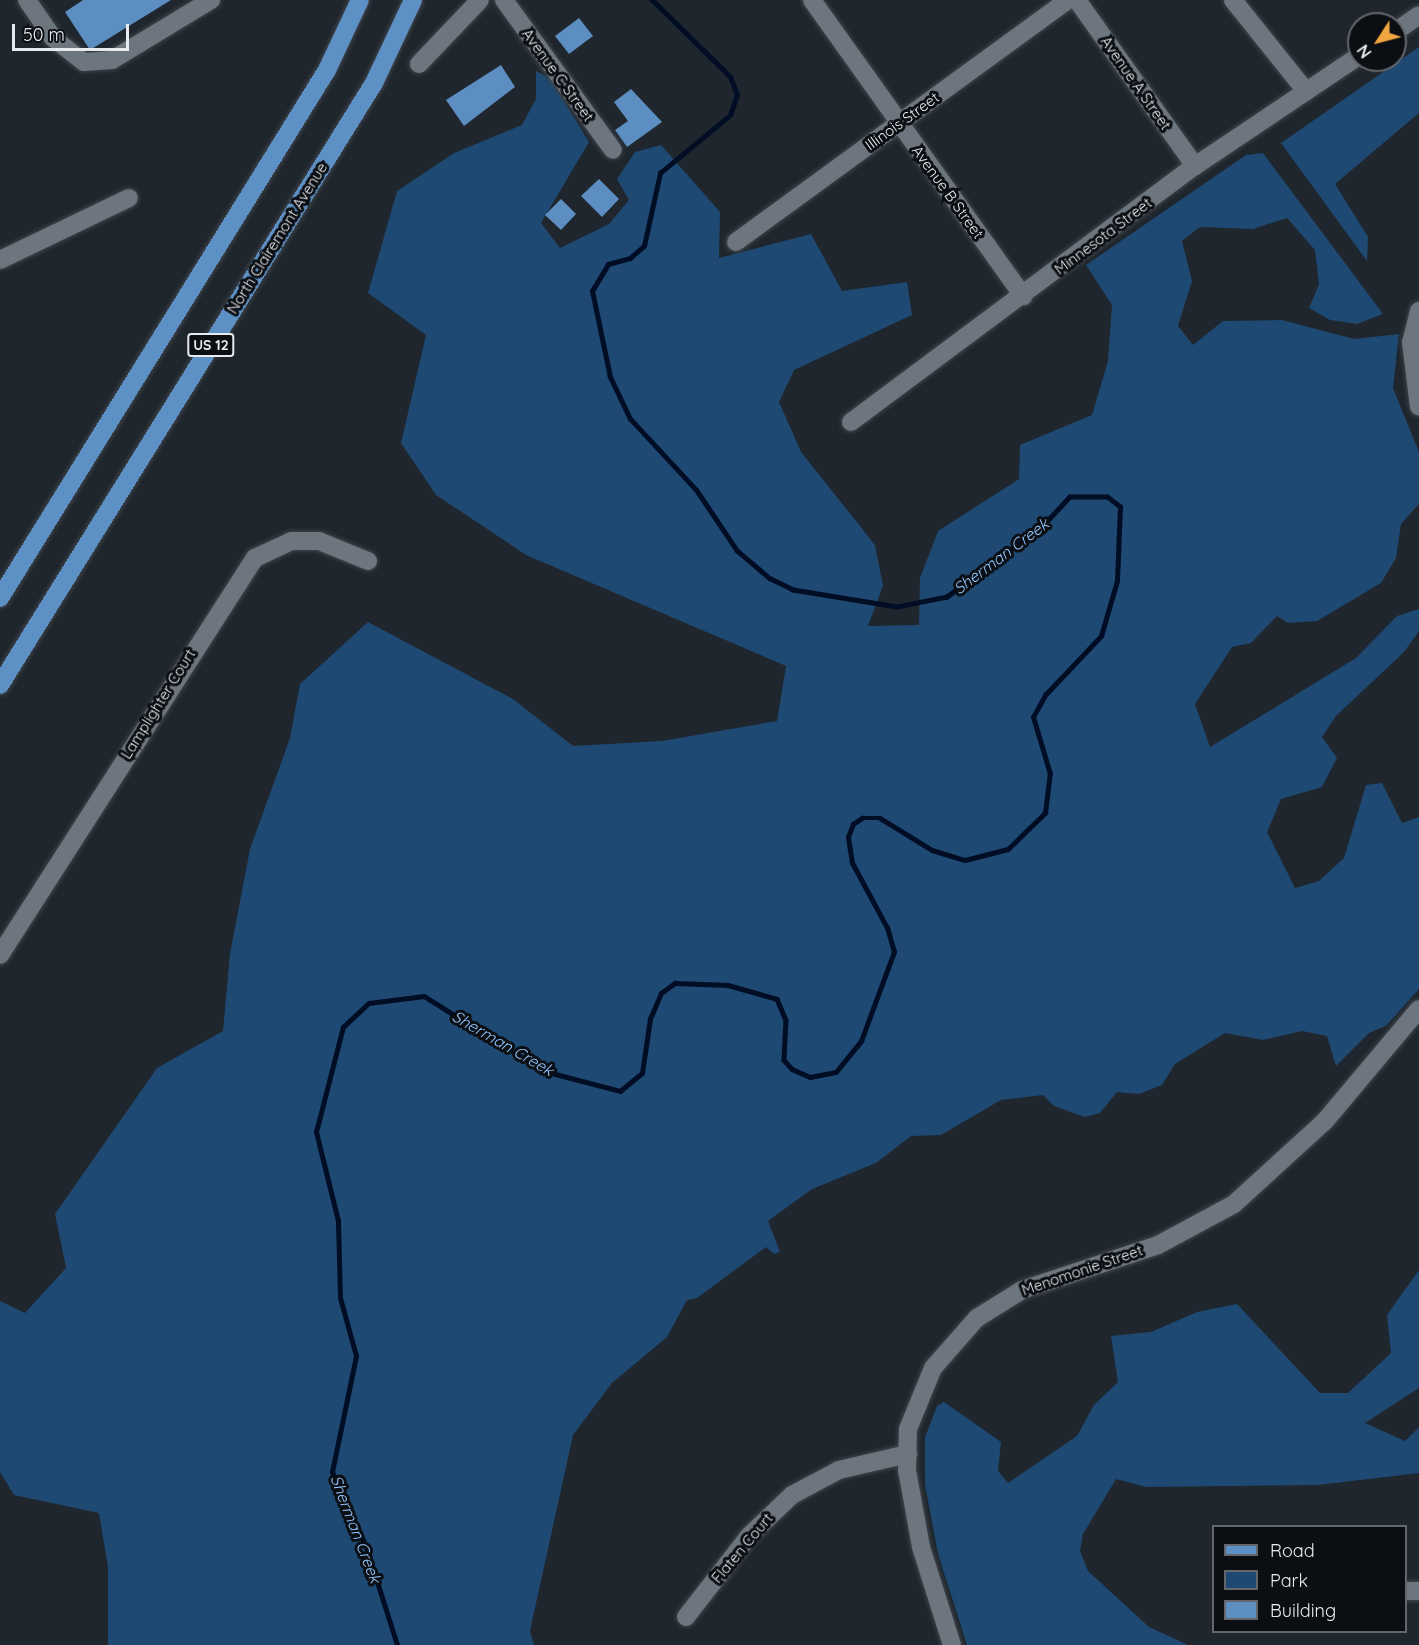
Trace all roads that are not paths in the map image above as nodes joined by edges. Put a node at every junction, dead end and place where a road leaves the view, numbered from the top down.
1 (27, 0) edge
2 (211, 0) edge
3 (360, 0) edge
4 (413, 0) edge
5 (480, 0) edge
6 (504, 0) edge
7 (812, 0) edge
8 (1068, 0) edge
9 (1077, 0) edge
10 (1233, 0) edge
11 (419, 64) dead end
12 (1347, 64) edge
13 (1306, 91) junction
14 (898, 124) junction
15 (613, 150) dead end
16 (1195, 166) junction
17 (129, 198) dead end
18 (736, 242) dead end
19 (0, 260) edge
20 (1023, 296) junction
21 (1419, 311) edge
22 (1419, 407) edge
23 (851, 422) dead end
24 (368, 561) dead end
25 (0, 598) edge
26 (0, 685) edge
27 (0, 956) edge
28 (1419, 1009) edge
29 (908, 1454) junction
30 (686, 1617) dead end
31 (952, 1645) edge

1 - 2 street
3 - 25 main road, US 12
4 - 26 main road, North Clairemont Avenue / US 12
5 - 11 street
6 - 15 street, Avenue C Street
7 - 14 street, Avenue B Street
8 - 14 street, Illinois Street
9 - 16 street, Avenue A Street
10 - 13 street
12 - 13 street, Minnesota Street
13 - 16 street, Minnesota Street
14 - 18 street, Illinois Street
14 - 20 street, Avenue B Street
16 - 20 street, Minnesota Street
17 - 19 street
20 - 23 street, Minnesota Street
21 - 22 street
24 - 27 street, Lamplighter Court
28 - 29 street, Menomonie Street
29 - 30 street, Flaten Court
29 - 31 street, Menomonie Street

